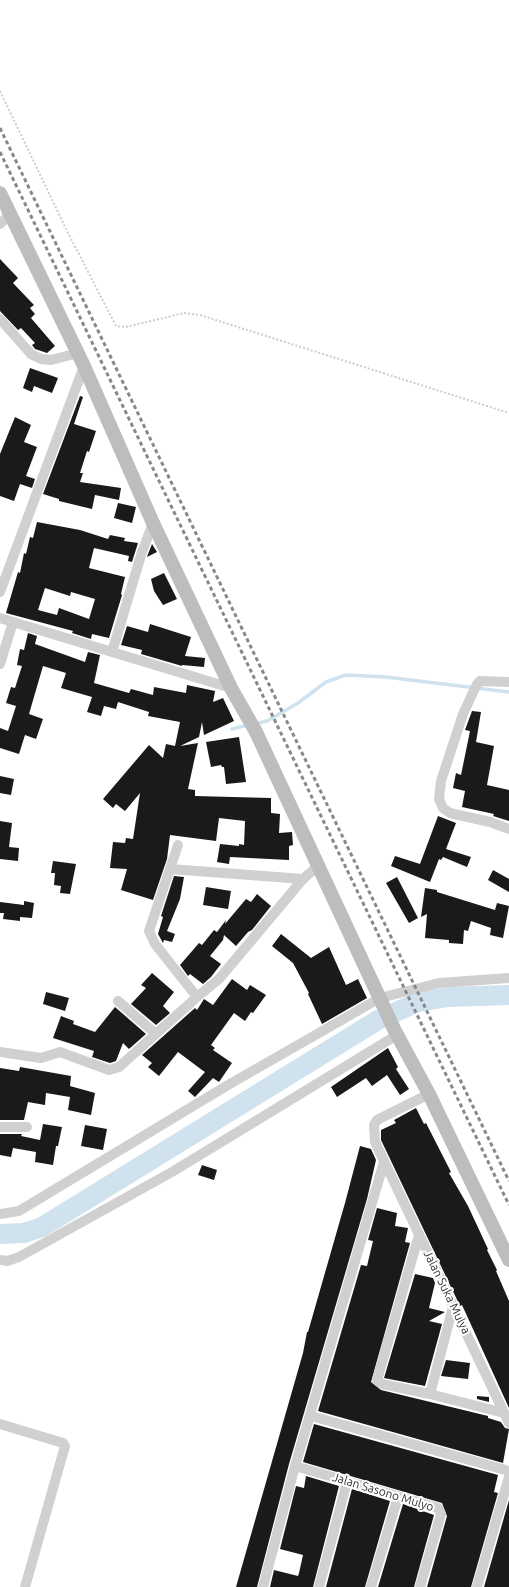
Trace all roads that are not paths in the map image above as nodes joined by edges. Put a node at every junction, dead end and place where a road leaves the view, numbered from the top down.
1 (0, 193) edge
2 (10, 214) junction
3 (0, 224) edge
4 (0, 319) edge
5 (78, 353) junction
6 (84, 366) junction
7 (153, 523) junction
8 (0, 592) edge
9 (0, 618) edge
10 (13, 622) junction
11 (112, 652) junction
12 (0, 664) edge
13 (509, 682) edge
14 (231, 688) junction
15 (509, 829) edge
16 (178, 845) dead end
17 (319, 865) junction
18 (170, 869) junction
19 (303, 879) junction
20 (509, 978) edge
21 (197, 997) junction
22 (118, 1001) dead end
23 (382, 1002) junction
24 (396, 1032) junction
25 (156, 1034) junction
26 (0, 1052) edge
27 (428, 1094) junction
28 (0, 1127) edge
29 (27, 1127) dead end
30 (384, 1162) junction
31 (0, 1214) edge
32 (419, 1235) junction
33 (0, 1260) edge
34 (509, 1260) edge
35 (453, 1307) junction
36 (430, 1394) junction
37 (504, 1413) junction
38 (311, 1416) junction
39 (509, 1423) edge
40 (0, 1424) edge
41 (295, 1466) junction
42 (509, 1471) edge
43 (509, 1477) edge
44 (347, 1482) junction
45 (398, 1497) junction
46 (25, 1587) edge
47 (263, 1587) edge
48 (319, 1587) edge
49 (371, 1587) edge
50 (420, 1587) edge
51 (476, 1587) edge

1 - 2 main road
2 - 3 street
2 - 5 main road
4 - 5 street
5 - 6 main road
6 - 7 main road
6 - 8 street
7 - 11 street
7 - 14 main road
9 - 10 street
10 - 11 street
10 - 12 street
11 - 14 street
13 - 15 street
14 - 17 main road
16 - 18 street
17 - 19 street
17 - 23 main road
18 - 19 street
18 - 21 street
19 - 21 street
20 - 23 street
21 - 25 street
22 - 25 street
23 - 24 main road
23 - 31 street
24 - 27 main road
24 - 33 street
25 - 26 street
27 - 30 street, Jalan Suka Mulya
27 - 34 main road
28 - 29 street
30 - 32 street, Jalan Suka Mulya
30 - 38 street
32 - 35 street, Jalan Suka Mulya
32 - 36 street
35 - 36 street
35 - 37 street, Jalan Suka Mulya
36 - 37 street
37 - 39 street, Jalan Suka Mulya
38 - 41 street
38 - 42 street
40 - 46 street
41 - 44 street, Jalan Sasono Mulyo
41 - 47 street
43 - 51 street
44 - 45 street, Jalan Sasono Mulyo
44 - 48 street
45 - 49 street
45 - 50 street, Jalan Sasono Mulyo

